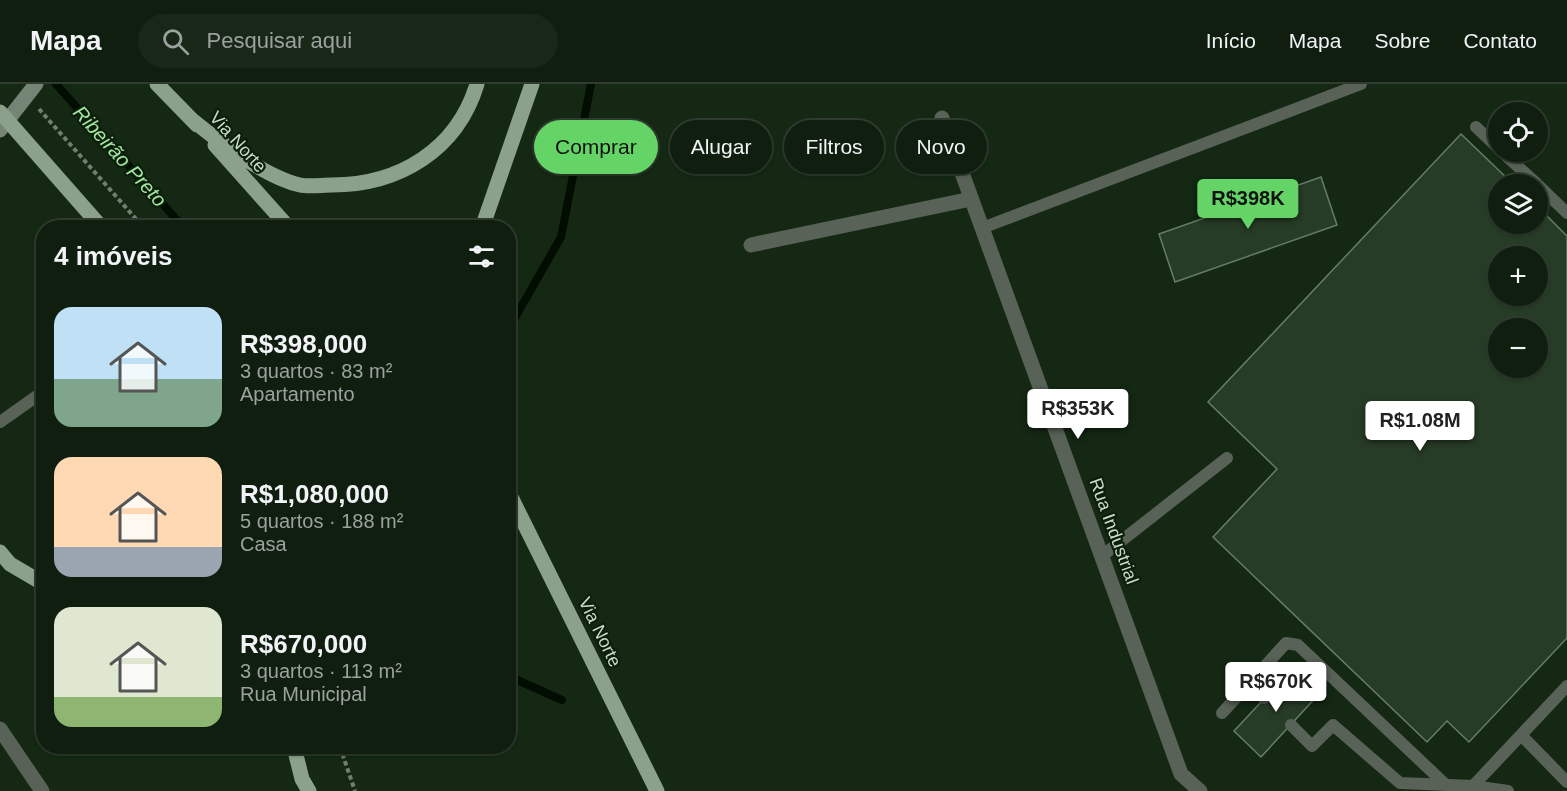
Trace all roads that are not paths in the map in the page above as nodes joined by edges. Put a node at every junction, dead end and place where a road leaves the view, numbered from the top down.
1 (36, 84) edge
2 (157, 84) edge
3 (477, 84) edge
4 (532, 84) edge
5 (1360, 84) edge
6 (0, 112) edge
7 (191, 118) junction
8 (942, 118) dead end
9 (1476, 127) dead end
10 (0, 130) edge
11 (1488, 138) edge
12 (1513, 162) edge
13 (1525, 174) edge
14 (1548, 195) edge
15 (971, 199) junction
16 (1567, 213) edge
17 (95, 220) edge
18 (282, 220) edge
19 (485, 220) edge
20 (982, 228) junction
21 (751, 245) dead end
22 (36, 397) edge
23 (0, 422) edge
24 (1227, 458) dead end
25 (516, 507) edge
26 (0, 552) edge
27 (1102, 556) junction
28 (36, 579) edge
29 (1249, 681) junction
30 (1565, 692) edge
31 (1264, 698) dead end
32 (1222, 713) dead end
33 (1291, 725) dead end
34 (0, 729) edge
35 (1521, 735) junction
36 (296, 754) edge
37 (1567, 782) edge
38 (1446, 785) junction
39 (1473, 786) junction
40 (42, 791) edge
41 (309, 791) edge
42 (657, 791) edge
43 (1200, 791) edge
44 (1508, 791) edge

1 - 10 main road
2 - 7 main road, Via Norte
3 - 7 main road
4 - 19 main road
5 - 20 lane
6 - 17 main road
7 - 18 main road, Via Norte
8 - 15 street, Rua Industrial
9 - 11 lane
12 - 13 lane
14 - 16 lane
15 - 20 street, Rua Industrial
15 - 21 street
20 - 27 street, Rua Industrial
22 - 23 lane
24 - 27 lane
25 - 42 main road, Via Norte
26 - 28 main road
27 - 43 street, Rua Industrial
29 - 31 lane
29 - 32 lane
29 - 38 lane
30 - 35 lane
33 - 38 lane
34 - 40 street
35 - 37 lane
35 - 39 lane
36 - 41 main road
38 - 39 lane
39 - 44 lane

